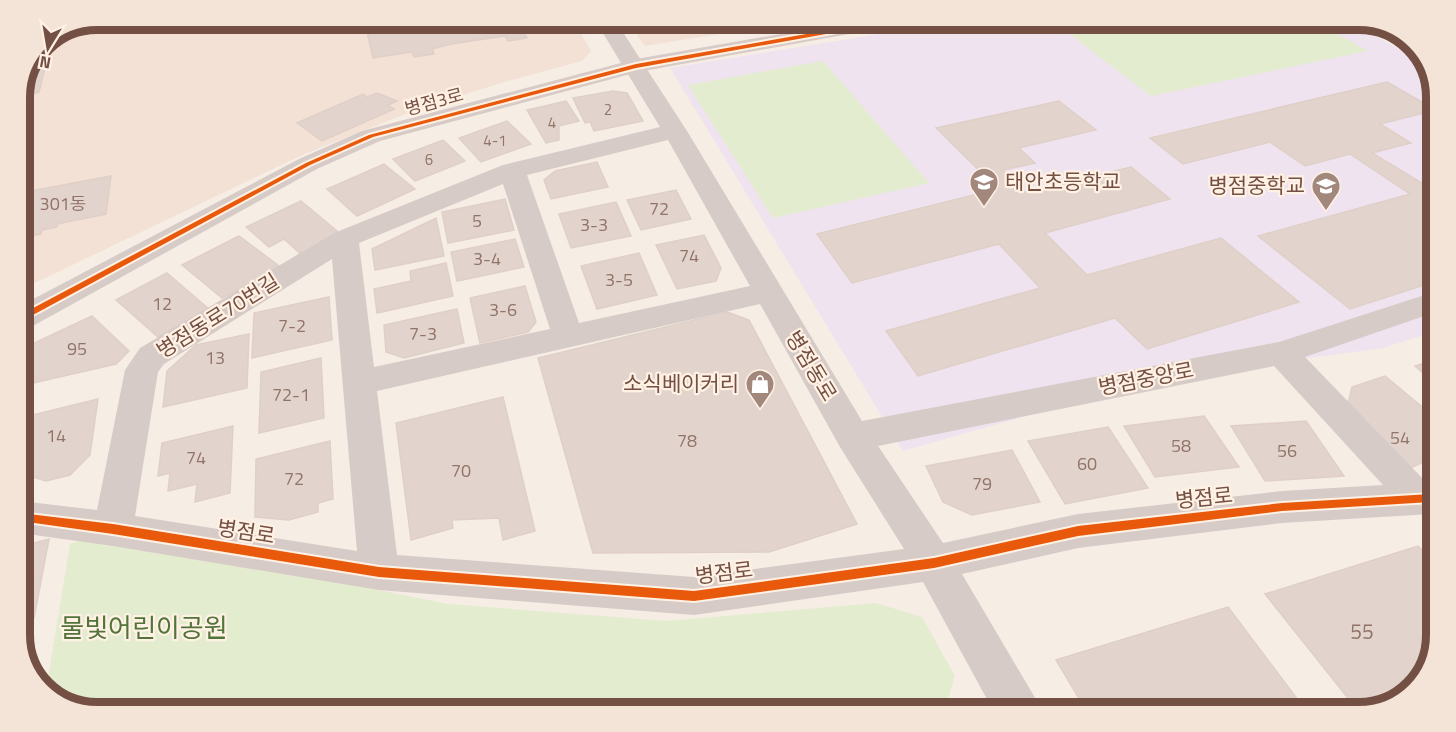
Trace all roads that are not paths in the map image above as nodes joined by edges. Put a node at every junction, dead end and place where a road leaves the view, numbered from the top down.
1 (612, 30) edge
2 (837, 30) edge
3 (636, 66) junction
4 (675, 131) junction
5 (512, 171) junction
6 (344, 238) junction
7 (766, 292) junction
8 (1426, 305) edge
9 (30, 314) edge
10 (568, 336) junction
11 (1281, 352) junction
12 (359, 383) junction
13 (853, 437) junction
14 (1424, 498) edge
15 (30, 518) edge
16 (113, 529) junction
17 (934, 563) junction
18 (379, 572) junction
19 (1012, 702) edge

1 - 3 street, 병점동로
2 - 3 street, 병점3로
3 - 4 street, 병점동로
3 - 9 street, 병점3로
4 - 5 street, 병점동로70번길
4 - 7 street, 병점동로
5 - 6 street, 병점동로70번길
5 - 10 street
6 - 12 street
6 - 16 street, 병점동로70번길
7 - 10 street
7 - 13 street, 병점동로
8 - 11 street, 병점중앙로
10 - 12 street
11 - 13 street, 병점중앙로
11 - 14 street
12 - 18 street
13 - 17 street, 병점동로
14 - 17 street, 병점로
15 - 16 street, 병점로
16 - 18 street, 병점로
17 - 18 street, 병점로
17 - 19 street, 병점동로

